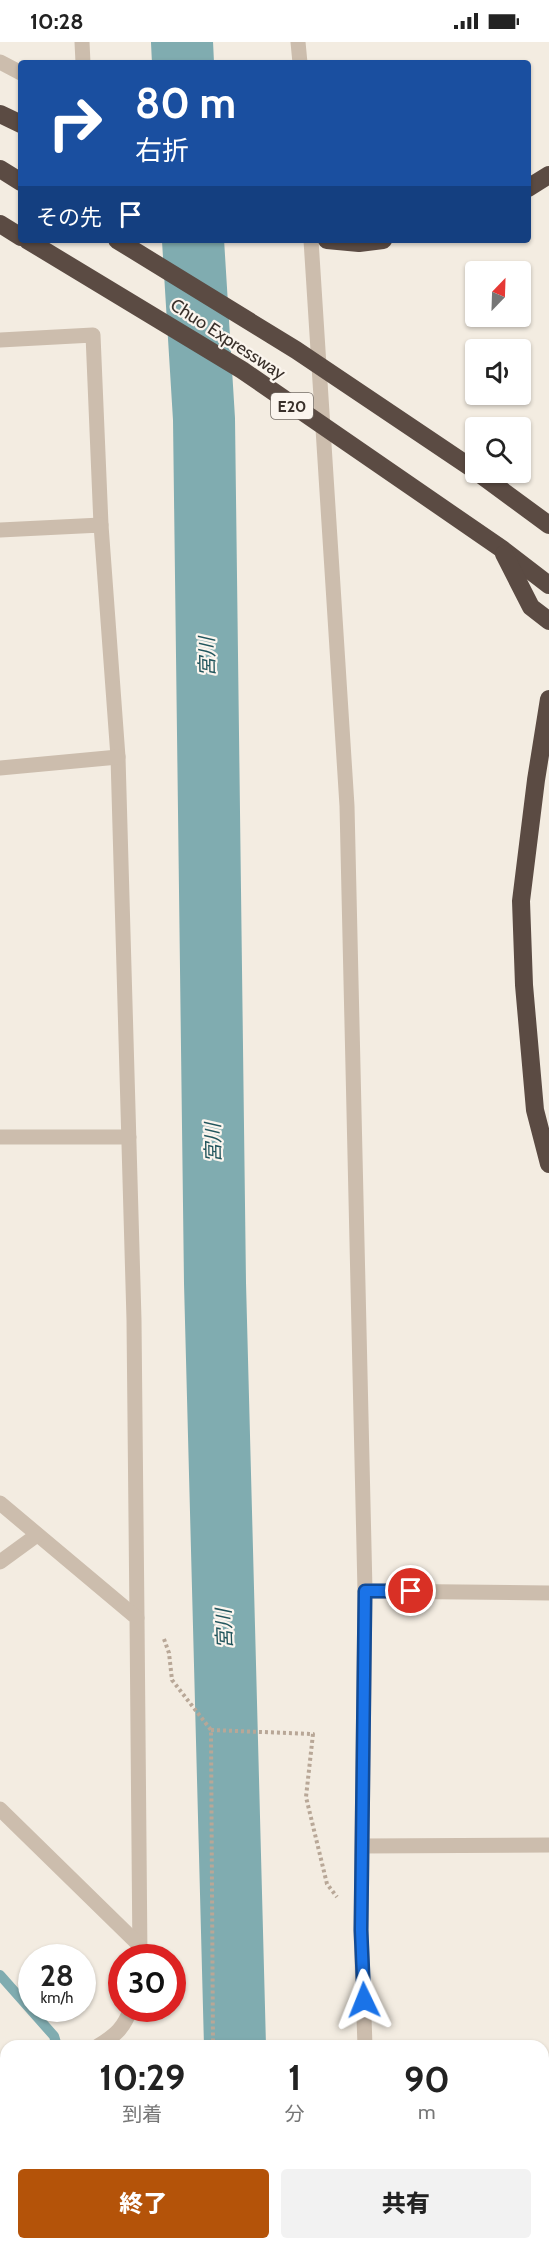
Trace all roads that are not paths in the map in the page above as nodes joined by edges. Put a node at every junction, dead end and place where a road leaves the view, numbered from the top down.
1 (82, 42) edge
2 (298, 42) edge
3 (83, 60) edge
4 (300, 60) edge
5 (0, 62) edge
6 (18, 72) edge
7 (0, 114) edge
8 (18, 123) edge
9 (0, 169) edge
10 (549, 175) edge
11 (18, 180) edge
12 (531, 186) edge
13 (0, 224) edge
14 (18, 235) edge
15 (32, 243) edge
16 (122, 243) edge
17 (311, 243) edge
18 (0, 340) edge
19 (465, 465) edge
20 (491, 483) edge
21 (101, 525) junction
22 (549, 525) edge
23 (0, 530) edge
24 (502, 549) junction
25 (549, 585) edge
26 (549, 621) edge
27 (549, 699) edge
28 (118, 757) junction
29 (0, 768) edge
30 (0, 1137) edge
31 (129, 1137) junction
32 (549, 1164) edge
33 (0, 1503) edge
34 (37, 1534) junction
35 (0, 1562) edge
36 (365, 1591) junction
37 (549, 1593) edge
38 (137, 1618) junction
39 (0, 1809) edge
40 (549, 1845) edge
41 (363, 1846) junction
42 (132, 1944) edge
43 (139, 1944) edge
44 (126, 2022) edge
45 (109, 2040) edge
46 (365, 2040) edge

1 - 3 street
2 - 4 street
5 - 6 street
7 - 8 highway
9 - 11 highway
10 - 12 highway
13 - 14 highway
15 - 24 highway, Chuo Expressway / E20
16 - 19 highway, Chuo Expressway / E20
17 - 36 street
18 - 21 street
20 - 22 highway, Chuo Expressway / E20
21 - 23 street
21 - 28 street
24 - 25 highway, Chuo Expressway / E20
24 - 26 highway
27 - 32 highway
28 - 29 street
28 - 31 street
30 - 31 street
31 - 38 street
33 - 34 street
34 - 35 street
34 - 38 street
36 - 37 street
36 - 41 street
38 - 43 street
39 - 42 street
40 - 41 street
41 - 46 street
44 - 45 street

